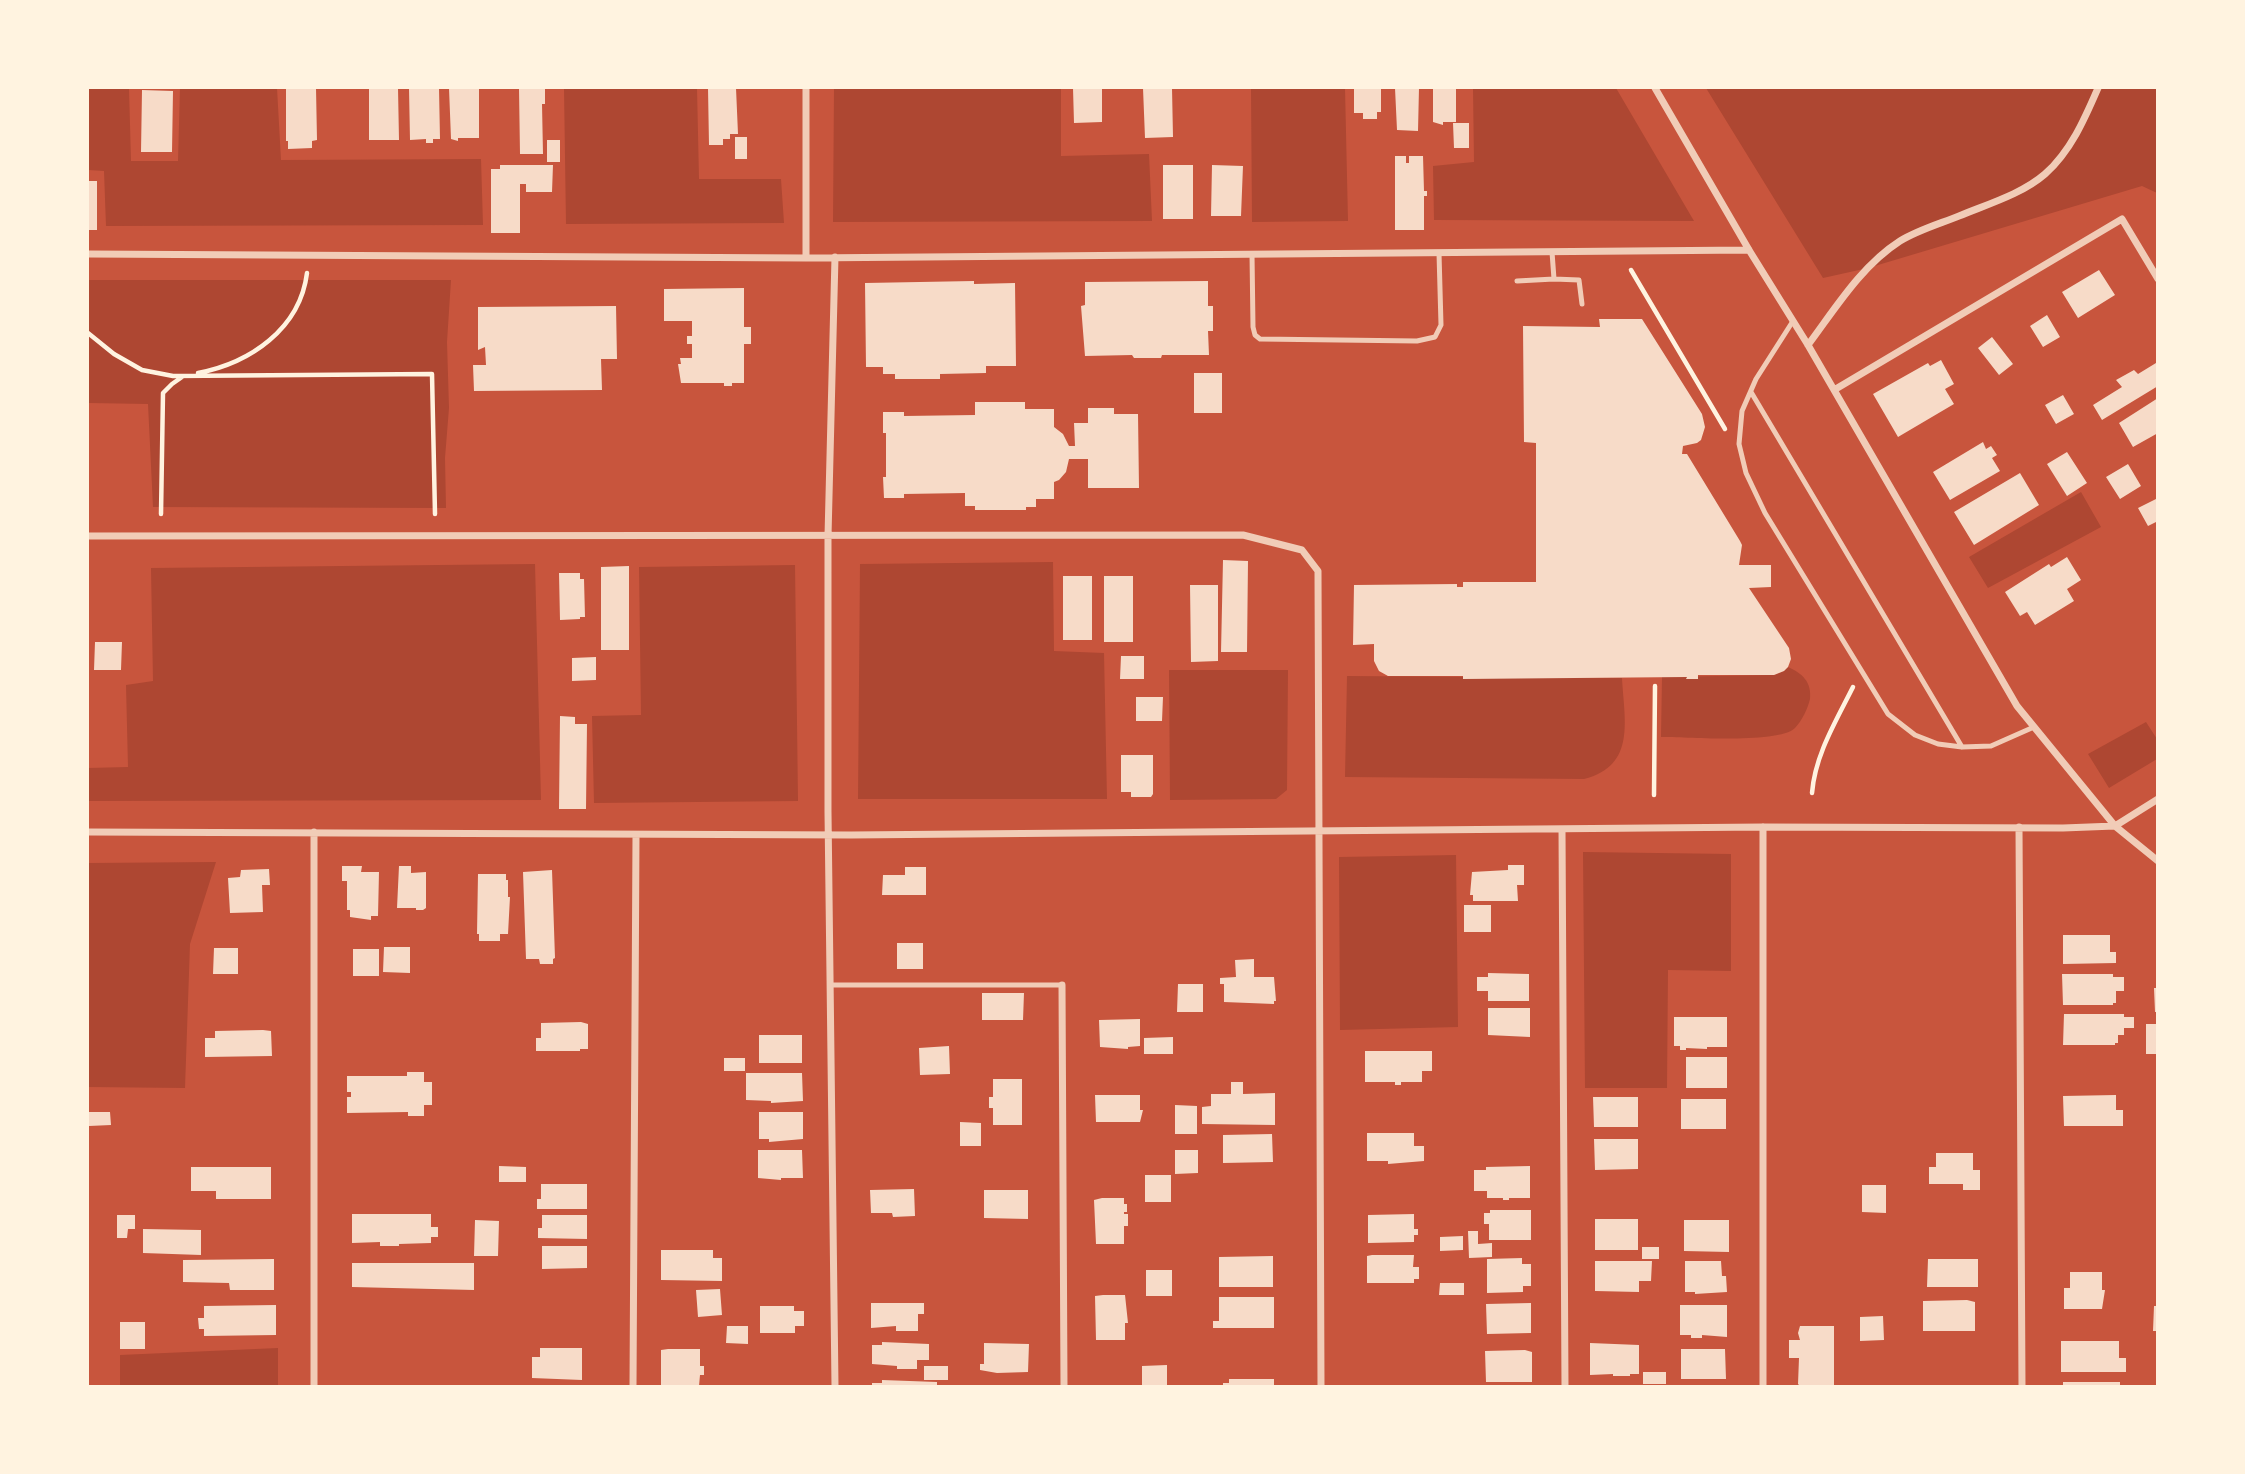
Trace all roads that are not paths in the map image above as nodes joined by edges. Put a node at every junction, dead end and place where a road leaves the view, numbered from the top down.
1 (806, 88) edge
2 (1655, 88) edge
3 (2098, 88) edge
4 (1749, 250) junction
5 (1552, 252) junction
6 (1439, 253) junction
7 (88, 254) edge
8 (1252, 254) junction
9 (835, 257) junction
10 (806, 258) junction
11 (1554, 279) junction
12 (2158, 279) edge
13 (1517, 281) dead end
14 (1582, 304) dead end
15 (1793, 321) junction
16 (1808, 345) junction
17 (1834, 390) junction
18 (1751, 392) junction
19 (88, 536) edge
20 (828, 536) junction
21 (2034, 727) junction
22 (1962, 747) junction
23 (2158, 799) edge
24 (2115, 826) junction
25 (1763, 827) junction
26 (2019, 827) junction
27 (1562, 829) junction
28 (88, 832) edge
29 (314, 832) junction
30 (1320, 832) junction
31 (636, 835) junction
32 (828, 835) junction
33 (2158, 860) edge
34 (831, 985) junction
35 (1062, 985) joint
36 (314, 1387) edge
37 (633, 1387) edge
38 (835, 1387) edge
39 (1064, 1387) edge
40 (1321, 1387) edge
41 (1565, 1387) edge
42 (1762, 1387) edge
43 (2022, 1387) edge

1 - 10 street
2 - 4 street
3 - 16 street
4 - 5 street
4 - 15 street
5 - 6 street
5 - 11 lane
6 - 8 street
6 - 8 lane
7 - 10 street
8 - 9 street
9 - 10 street
9 - 20 street
11 - 13 lane
11 - 14 lane
12 - 17 street
15 - 16 street
15 - 18 lane
16 - 17 street
17 - 21 street
18 - 22 lane
18 - 22 lane
19 - 20 street
20 - 30 street
20 - 32 street
21 - 22 lane
21 - 24 street
23 - 24 street
24 - 26 street
24 - 33 street
25 - 26 street
25 - 27 street
25 - 42 street
26 - 43 street
27 - 30 street
27 - 41 street
28 - 29 street
29 - 31 street
29 - 36 street
30 - 32 street
30 - 40 street
31 - 32 street
31 - 37 street
32 - 34 street
34 - 35 lane
34 - 38 street
35 - 39 street

